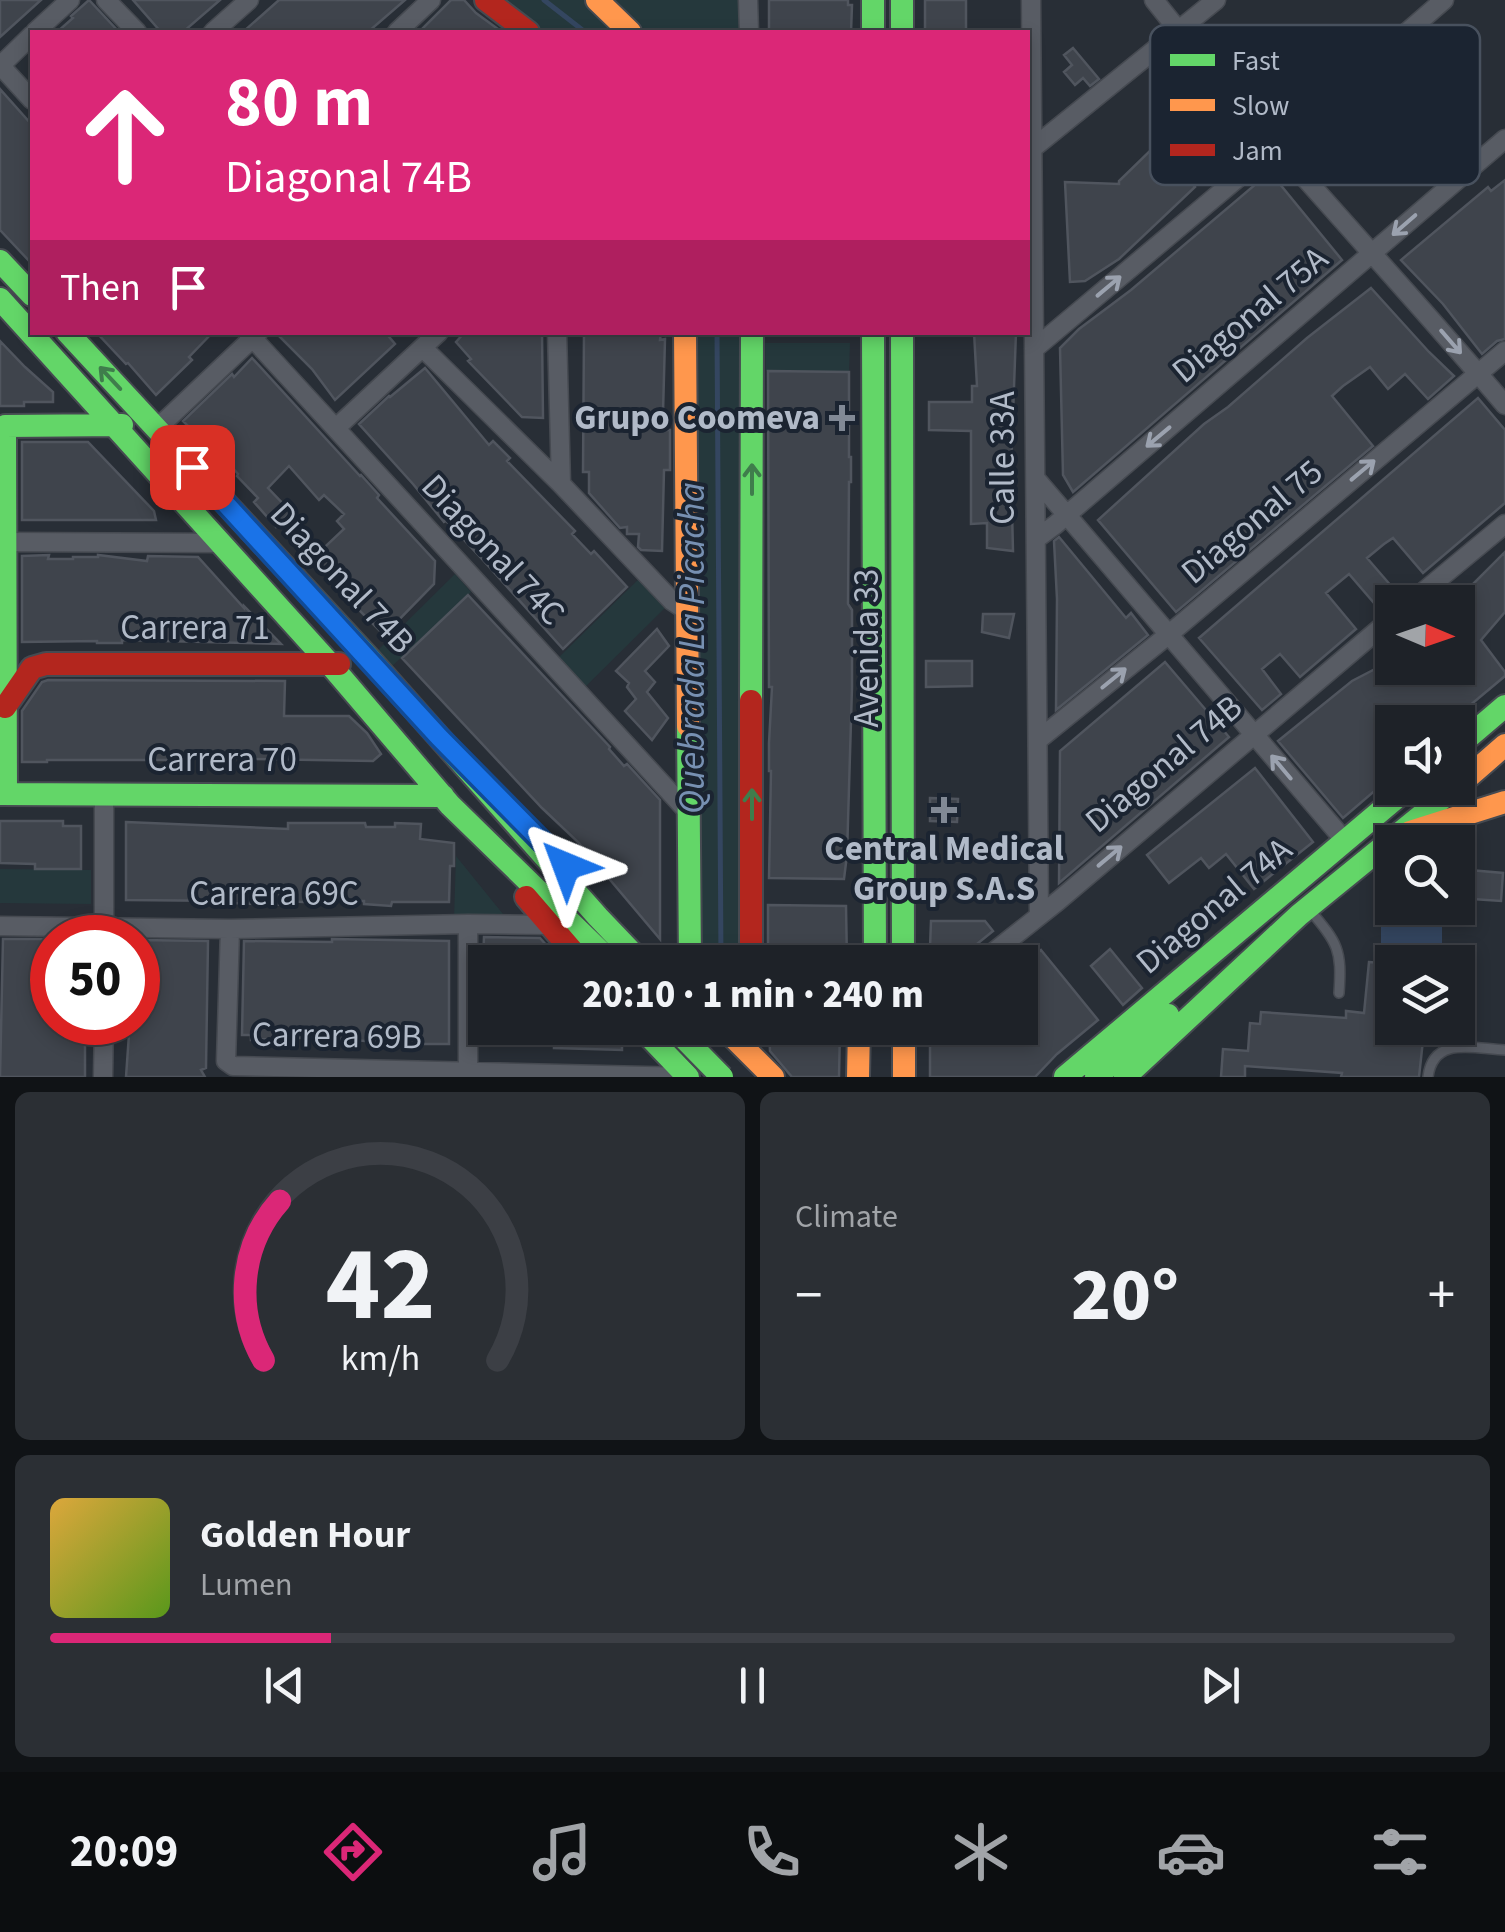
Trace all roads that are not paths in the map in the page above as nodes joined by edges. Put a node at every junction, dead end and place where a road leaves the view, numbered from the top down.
1 (70, 0) edge
2 (106, 0) edge
3 (250, 0) edge
4 (431, 0) edge
5 (486, 0) edge
6 (596, 0) edge
7 (748, 0) edge
8 (873, 0) edge
9 (902, 0) edge
10 (1031, 0) edge
11 (1154, 0) edge
12 (1216, 0) edge
13 (1444, 0) edge
14 (1174, 25) edge
15 (1187, 25) edge
16 (1415, 25) edge
17 (38, 30) edge
18 (134, 30) edge
19 (215, 30) edge
20 (399, 30) edge
21 (525, 30) edge
22 (628, 30) edge
23 (748, 30) edge
24 (873, 30) edge
25 (902, 30) edge
26 (30, 38) edge
27 (1150, 55) edge
28 (0, 65) edge
29 (30, 98) edge
30 (1505, 139) edge
31 (1033, 148) junction
32 (1480, 160) edge
33 (1230, 185) edge
34 (1312, 185) edge
35 (1451, 185) edge
36 (1373, 252) junction
37 (0, 261) edge
38 (30, 293) edge
39 (0, 299) edge
40 (30, 332) edge
41 (33, 335) edge
42 (71, 335) edge
43 (252, 335) edge
44 (254, 335) edge
45 (437, 335) edge
46 (557, 335) edge
47 (685, 335) edge
48 (752, 335) edge
49 (873, 335) edge
50 (902, 335) edge
51 (423, 348) junction
52 (1034, 349) junction
53 (1505, 351) edge
54 (1478, 373) junction
55 (1505, 405) edge
56 (115, 425) junction
57 (153, 425) junction
58 (2, 426) edge
59 (336, 428) junction
60 (1036, 479) junction
61 (561, 484) junction
62 (1066, 514) junction
63 (1505, 524) edge
64 (1036, 538) junction
65 (5, 542) junction
66 (221, 543) junction
67 (1431, 585) edge
68 (687, 611) junction
69 (1375, 632) edge
70 (1168, 634) junction
71 (329, 663) junction
72 (397, 690) junction
73 (1505, 706) edge
74 (3, 710) edge
75 (1475, 732) edge
76 (1254, 734) junction
77 (439, 737) junction
78 (1038, 740) junction
79 (1505, 745) edge
80 (874, 753) junction
81 (1475, 770) edge
82 (902, 783) junction
83 (3, 794) edge
84 (104, 794) junction
85 (446, 801) junction
86 (1505, 802) edge
87 (1388, 805) edge
88 (1434, 805) edge
89 (689, 813) junction
90 (1410, 825) edge
91 (1430, 825) edge
92 (1345, 841) junction
93 (1375, 854) edge
94 (1304, 912) junction
95 (104, 915) edge
96 (1039, 915) junction
97 (468, 924) junction
98 (591, 925) junction
99 (0, 926) edge
100 (549, 926) junction
101 (30, 928) edge
102 (230, 929) junction
103 (160, 931) edge
104 (566, 945) edge
105 (602, 945) edge
106 (624, 945) edge
107 (635, 945) edge
108 (690, 945) edge
109 (752, 945) edge
110 (860, 945) edge
111 (876, 945) edge
112 (903, 945) edge
113 (915, 945) edge
114 (1002, 945) edge
115 (1339, 993) dead end
116 (104, 1045) edge
117 (658, 1045) edge
118 (690, 1045) edge
119 (701, 1045) edge
120 (714, 1045) edge
121 (735, 1045) edge
122 (752, 1045) edge
123 (859, 1045) edge
124 (876, 1045) edge
125 (904, 1045) edge
126 (918, 1045) edge
127 (1505, 1050) edge
128 (751, 1070) edge
129 (253, 1072) edge
130 (468, 1074) edge
131 (104, 1077) edge
132 (688, 1077) edge
133 (722, 1077) edge
134 (773, 1077) edge
135 (858, 1077) edge
136 (876, 1077) edge
137 (904, 1077) edge
138 (918, 1077) edge
139 (1065, 1077) edge
140 (1096, 1077) edge
141 (1126, 1077) edge
142 (1428, 1077) edge

1 - 17 street
2 - 18 street
3 - 19 street
4 - 20 street
5 - 21 main road
6 - 22 main road
7 - 23 street
8 - 24 main road
9 - 25 main road
10 - 31 street, Calle 33A
11 - 14 street
12 - 15 street
13 - 16 street
26 - 28 street
27 - 31 street
28 - 29 street
30 -> 32 street, Diagonal 75A
31 - 52 street, Calle 33A
52 -> 33 street
34 - 36 street
35 -> 36 street, Diagonal 75A
36 -> 54 street
36 -> 62 street, Diagonal 75A
37 - 38 main road
39 - 40 main road, Diagonal 74B
41 - 56 main road, Diagonal 74B
57 -> 42 main road, Diagonal 74B
43 - 57 street
44 - 59 street, Diagonal 74C
45 - 51 street
46 - 61 street
47 - 68 main road
109 -> 48 main road
49 - 80 main road, Avenida 33
50 - 82 main road, Avenida 33
51 - 59 street
51 - 61 street
52 - 60 street, Calle 33A
53 - 54 street, Diagonal 75
54 - 55 street
70 -> 54 street, Diagonal 75
56 - 57 main road
56 - 58 main road
56 - 66 main road, Diagonal 74B
57 - 72 main road, Diagonal 74B
58 - 65 main road
59 - 89 street, Diagonal 74C
60 - 62 street
60 - 64 street, Calle 33A
61 - 68 street
62 - 64 street, Diagonal 75A
62 - 70 street
63 - 67 street
64 - 78 street, Calle 33A
65 - 66 street
65 - 74 main road
66 - 71 main road, Diagonal 74B
68 - 89 main road
69 - 76 street, Diagonal 74B
70 - 76 street
78 -> 70 street, Diagonal 75
71 - 72 main road, Carrera 71
71 - 74 main road, Carrera 71
71 - 85 main road, Diagonal 74B
72 - 77 main road, Diagonal 74B
73 - 75 main road
74 - 83 main road
92 -> 76 street
96 -> 76 street, Diagonal 74B
77 - 98 main road, Diagonal 74B
77 - 107 main road
78 - 96 street, Calle 33A
79 - 81 main road, Diagonal 74A
80 - 110 main road
80 - 111 main road, Avenida 33
82 - 112 main road, Avenida 33
82 - 113 main road
83 - 84 main road, Carrera 70
84 - 85 main road, Carrera 70
84 - 95 street
85 - 98 main road, Diagonal 74B
85 - 100 main road
86 - 91 main road
87 - 92 main road, Diagonal 74A
88 - 90 main road, Diagonal 74A
89 - 108 main road
92 - 139 main road, Diagonal 74A
93 - 94 main road, Diagonal 74A
94 - 115 lane
94 - 140 main road
94 - 141 main road, Diagonal 74A
96 - 114 street, Diagonal 74B
97 - 100 street, Carrera 69C
97 - 102 street, Carrera 69C
97 - 130 street
98 - 105 main road, Diagonal 74B
98 - 106 main road, Diagonal 74B
99 - 101 street, Carrera 69C
100 - 104 main road
102 - 103 street, Carrera 69C
102 - 129 street, Carrera 69B
116 - 131 street
117 - 132 main road
118 - 132 main road
119 - 133 main road, bridge
120 - 128 main road
121 - 128 main road
122 - 128 main road
123 - 135 main road
124 - 136 main road
125 - 137 main road
126 - 138 main road
127 - 142 lane
128 - 134 main road
129 - 130 street, Carrera 69B
130 - 132 street, Carrera 69B

